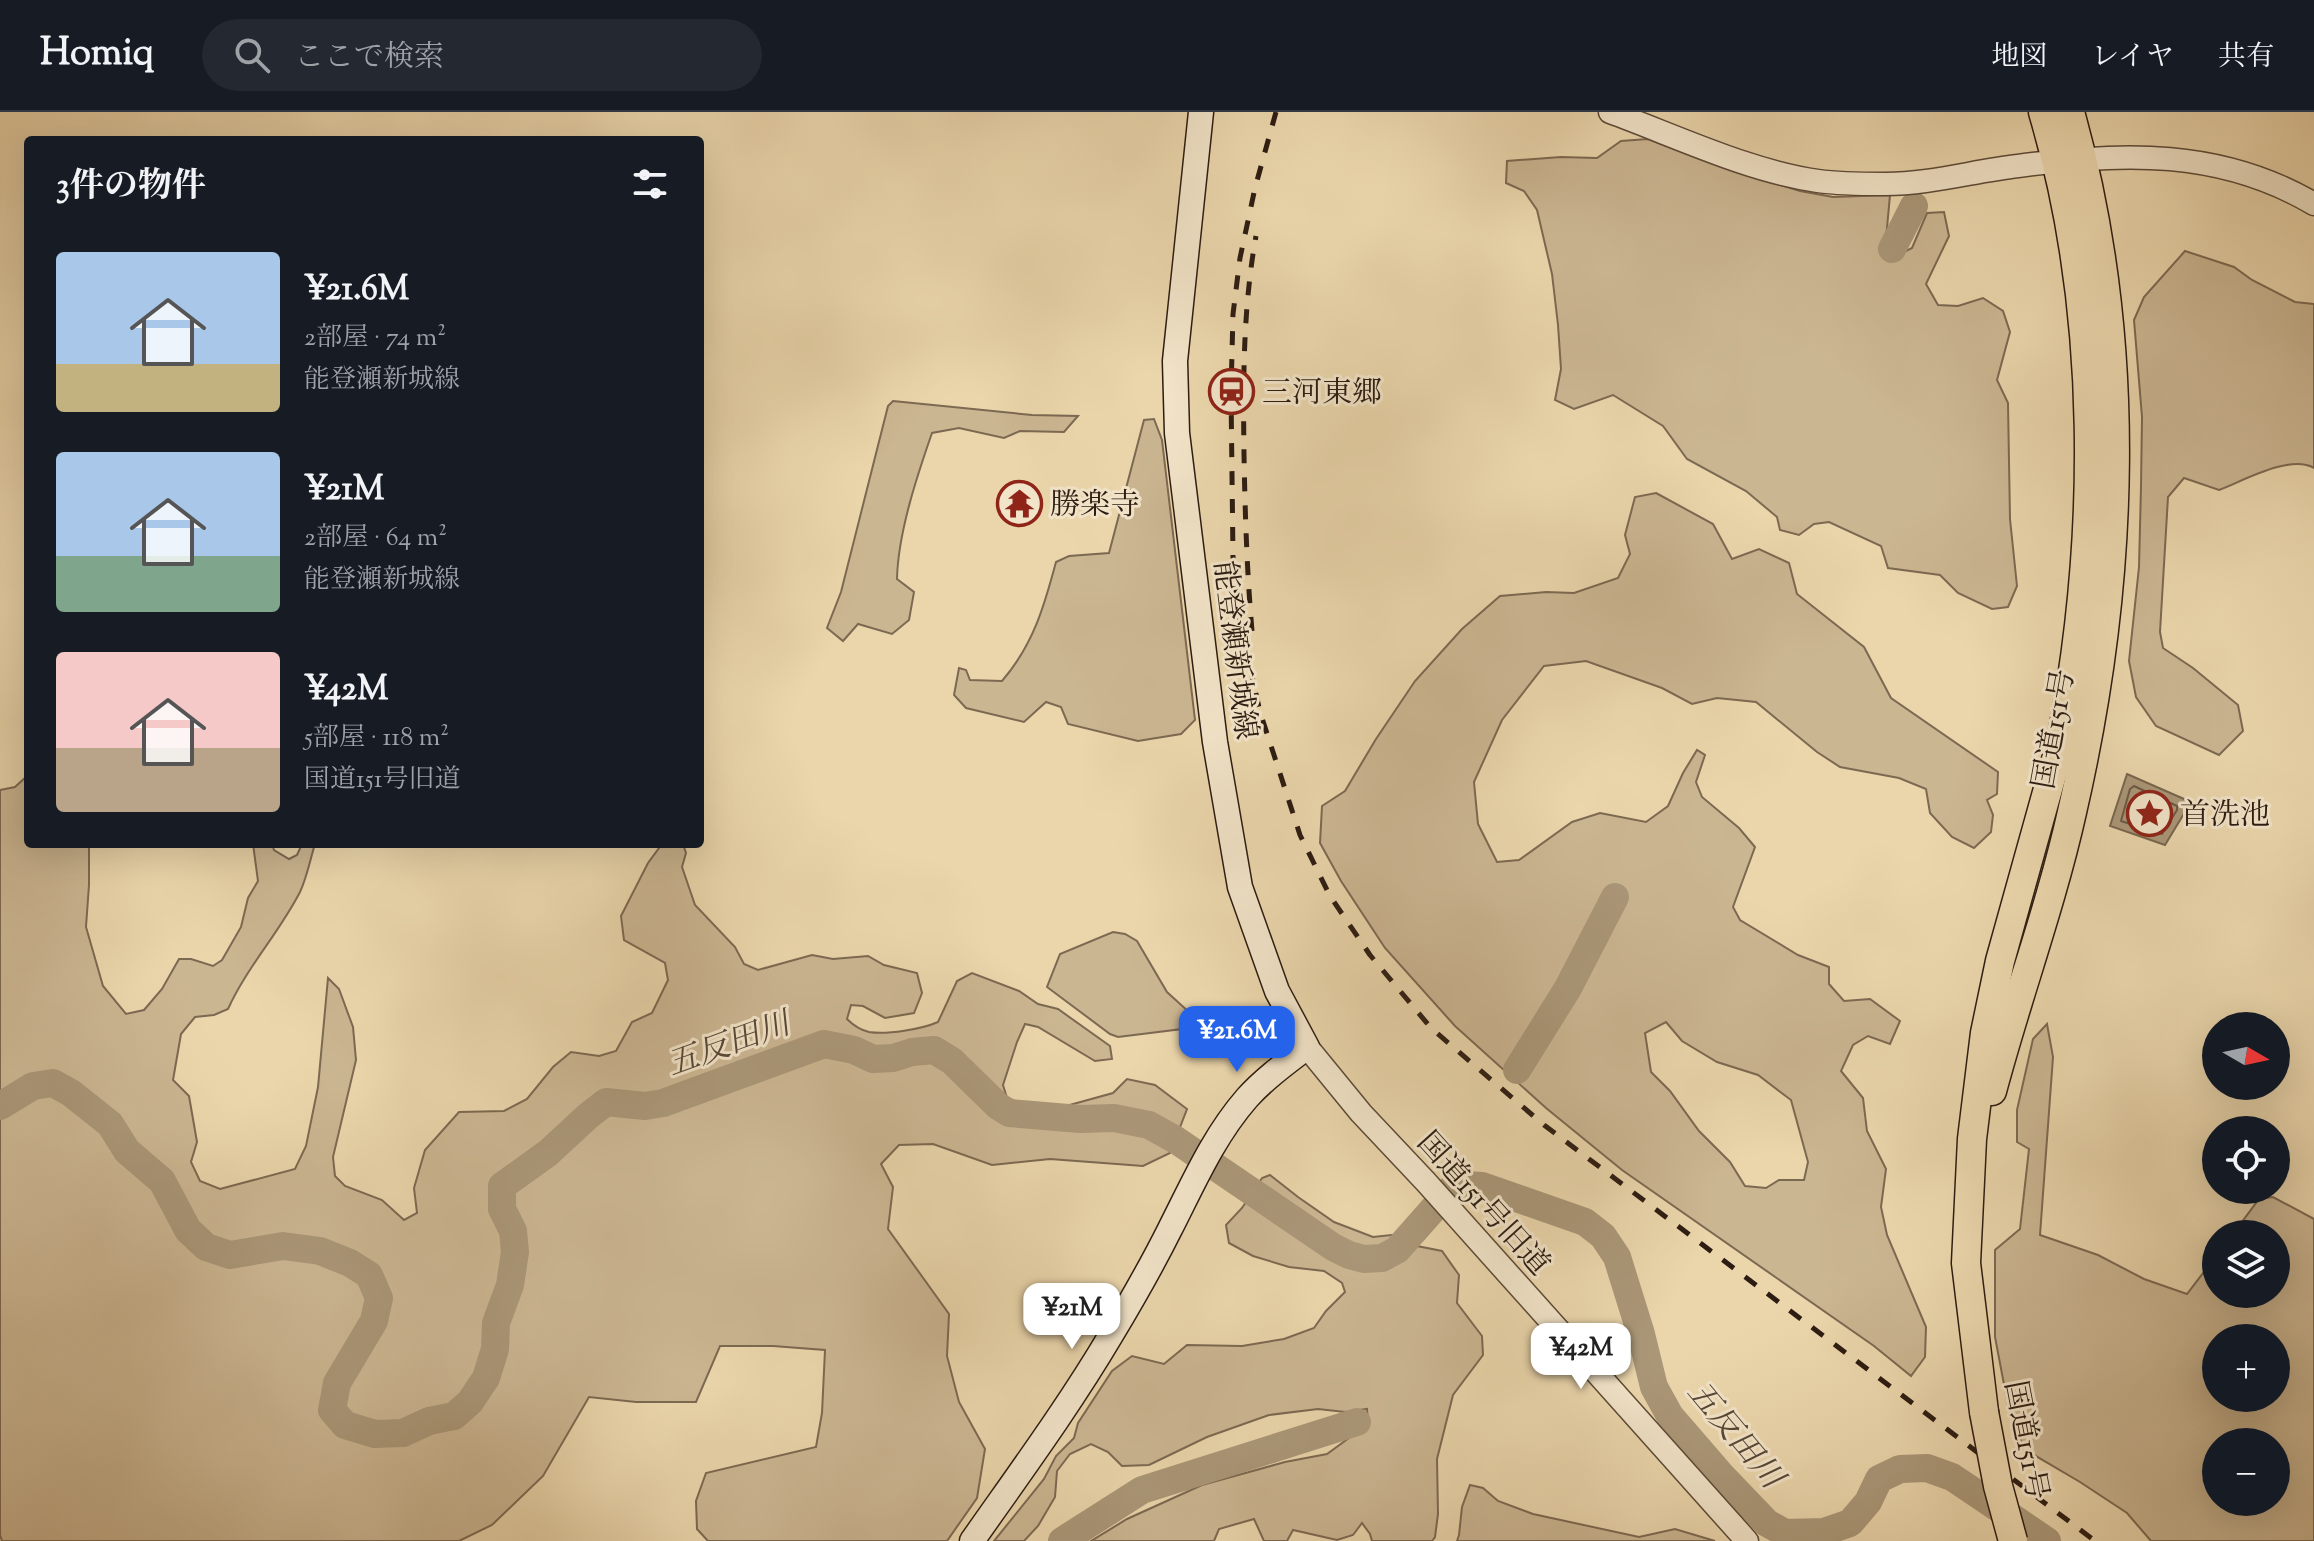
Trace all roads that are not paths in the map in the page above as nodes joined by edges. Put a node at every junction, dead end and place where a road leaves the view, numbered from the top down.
1 (1201, 112) edge
2 (1610, 112) edge
3 (2043, 112) edge
4 (2070, 112) edge
5 (2070, 162) junction
6 (2314, 204) edge
7 (1307, 1047) junction
8 (972, 1541) edge
9 (1747, 1541) edge
10 (2013, 1541) edge

1 - 7 main road, 能登瀬新城線
2 - 5 street
3 - 5 highway, 国道151号
4 - 5 highway, 国道151号
5 - 6 street
5 - 10 highway, 国道151号, bridge
7 - 8 main road
7 - 9 street, 国道151号旧道

